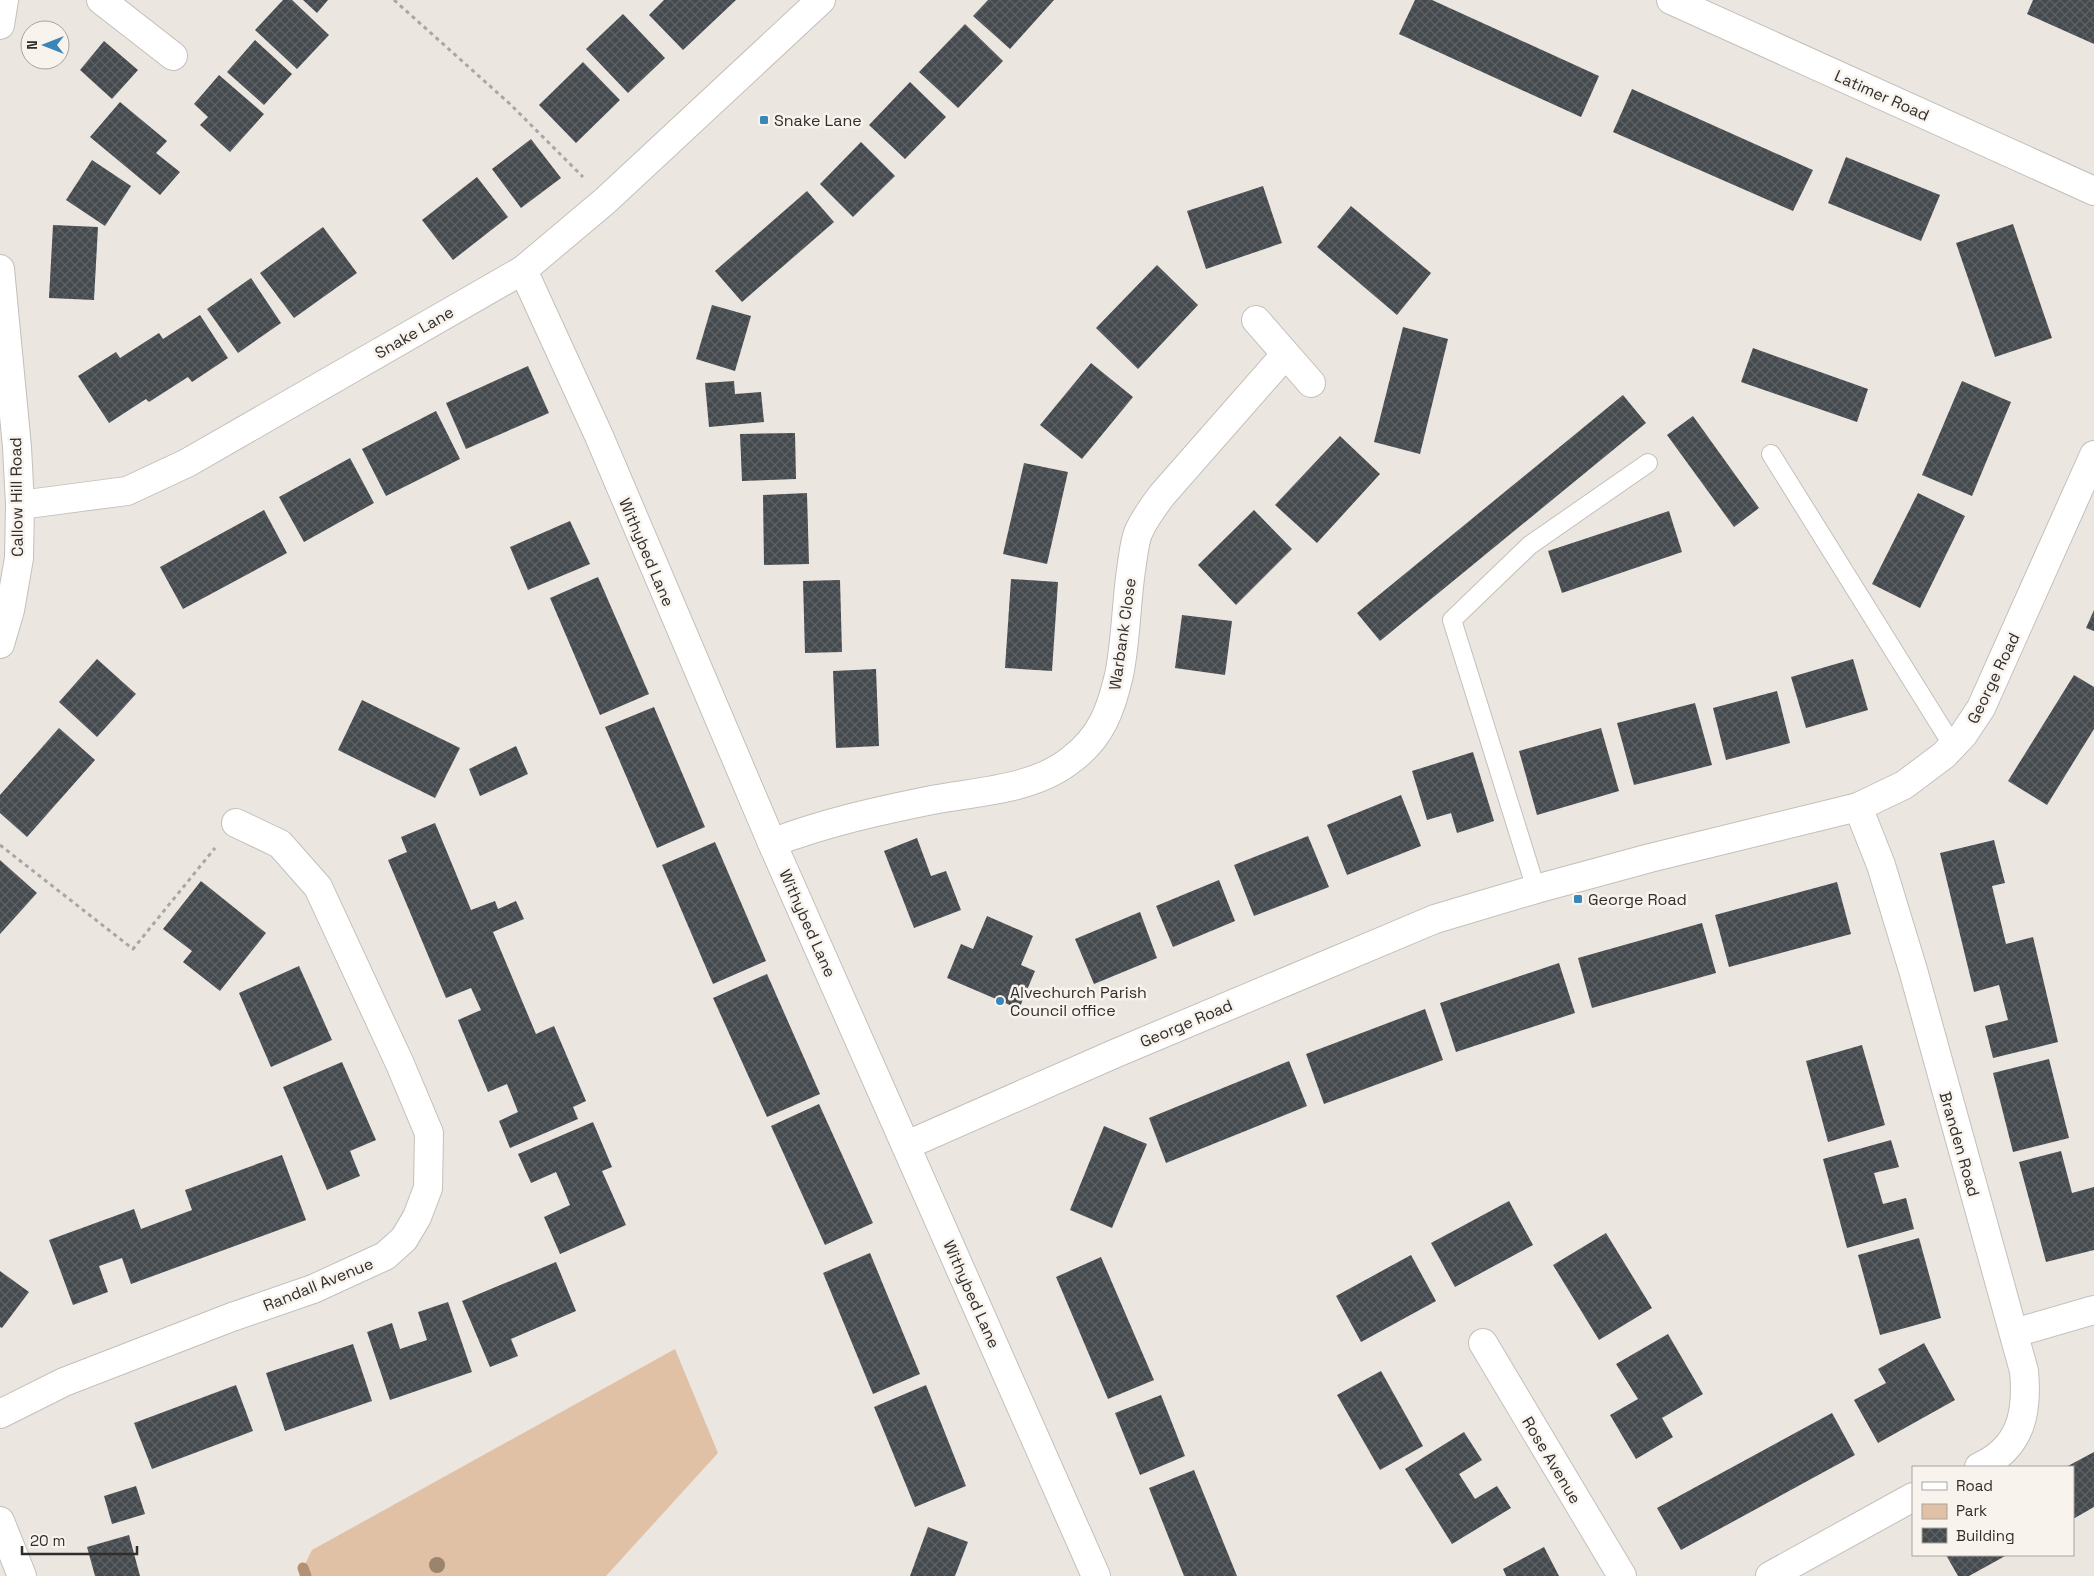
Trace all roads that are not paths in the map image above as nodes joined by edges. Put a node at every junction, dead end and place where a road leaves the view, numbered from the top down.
1 (4, 0) edge
2 (101, 0) edge
3 (821, 0) edge
4 (1670, 0) edge
5 (0, 25) edge
6 (173, 56) dead end
7 (2094, 191) edge
8 (0, 270) edge
9 (523, 270) junction
10 (1256, 320) dead end
11 (1285, 354) junction
12 (1311, 383) dead end
13 (1771, 454) dead end
14 (2094, 455) edge
15 (1648, 462) dead end
16 (20, 505) junction
17 (0, 644) edge
18 (1953, 746) junction
19 (1858, 807) junction
20 (236, 823) road end
21 (772, 843) junction
22 (1536, 889) junction
23 (907, 1145) junction
24 (2094, 1310) edge
25 (2014, 1333) junction
26 (1483, 1343) dead end
27 (0, 1414) edge
28 (1981, 1466) edge
29 (1912, 1498) edge
30 (0, 1520) edge
31 (22, 1576) edge
32 (1096, 1576) edge
33 (1622, 1576) edge
34 (1770, 1576) edge

1 - 5 street
2 - 6 street
3 - 9 street, Snake Lane
4 - 7 street, Latimer Road
8 - 16 street, Callow Hill Road
9 - 16 street, Snake Lane
9 - 21 street, Withybed Lane
10 - 11 street
11 - 12 street
11 - 21 street, Warbank Close
13 - 18 lane
14 - 18 street, George Road
15 - 22 lane
16 - 17 street, Callow Hill Road
18 - 19 street, George Road
19 - 22 street, George Road
19 - 25 street, Branden Road
20 - 27 street, Randall Avenue
21 - 23 street, Withybed Lane
22 - 23 street, George Road
23 - 32 street, Withybed Lane
24 - 25 street
25 - 28 street, Branden Road
26 - 33 street, Rose Avenue
29 - 34 street
30 - 31 street

